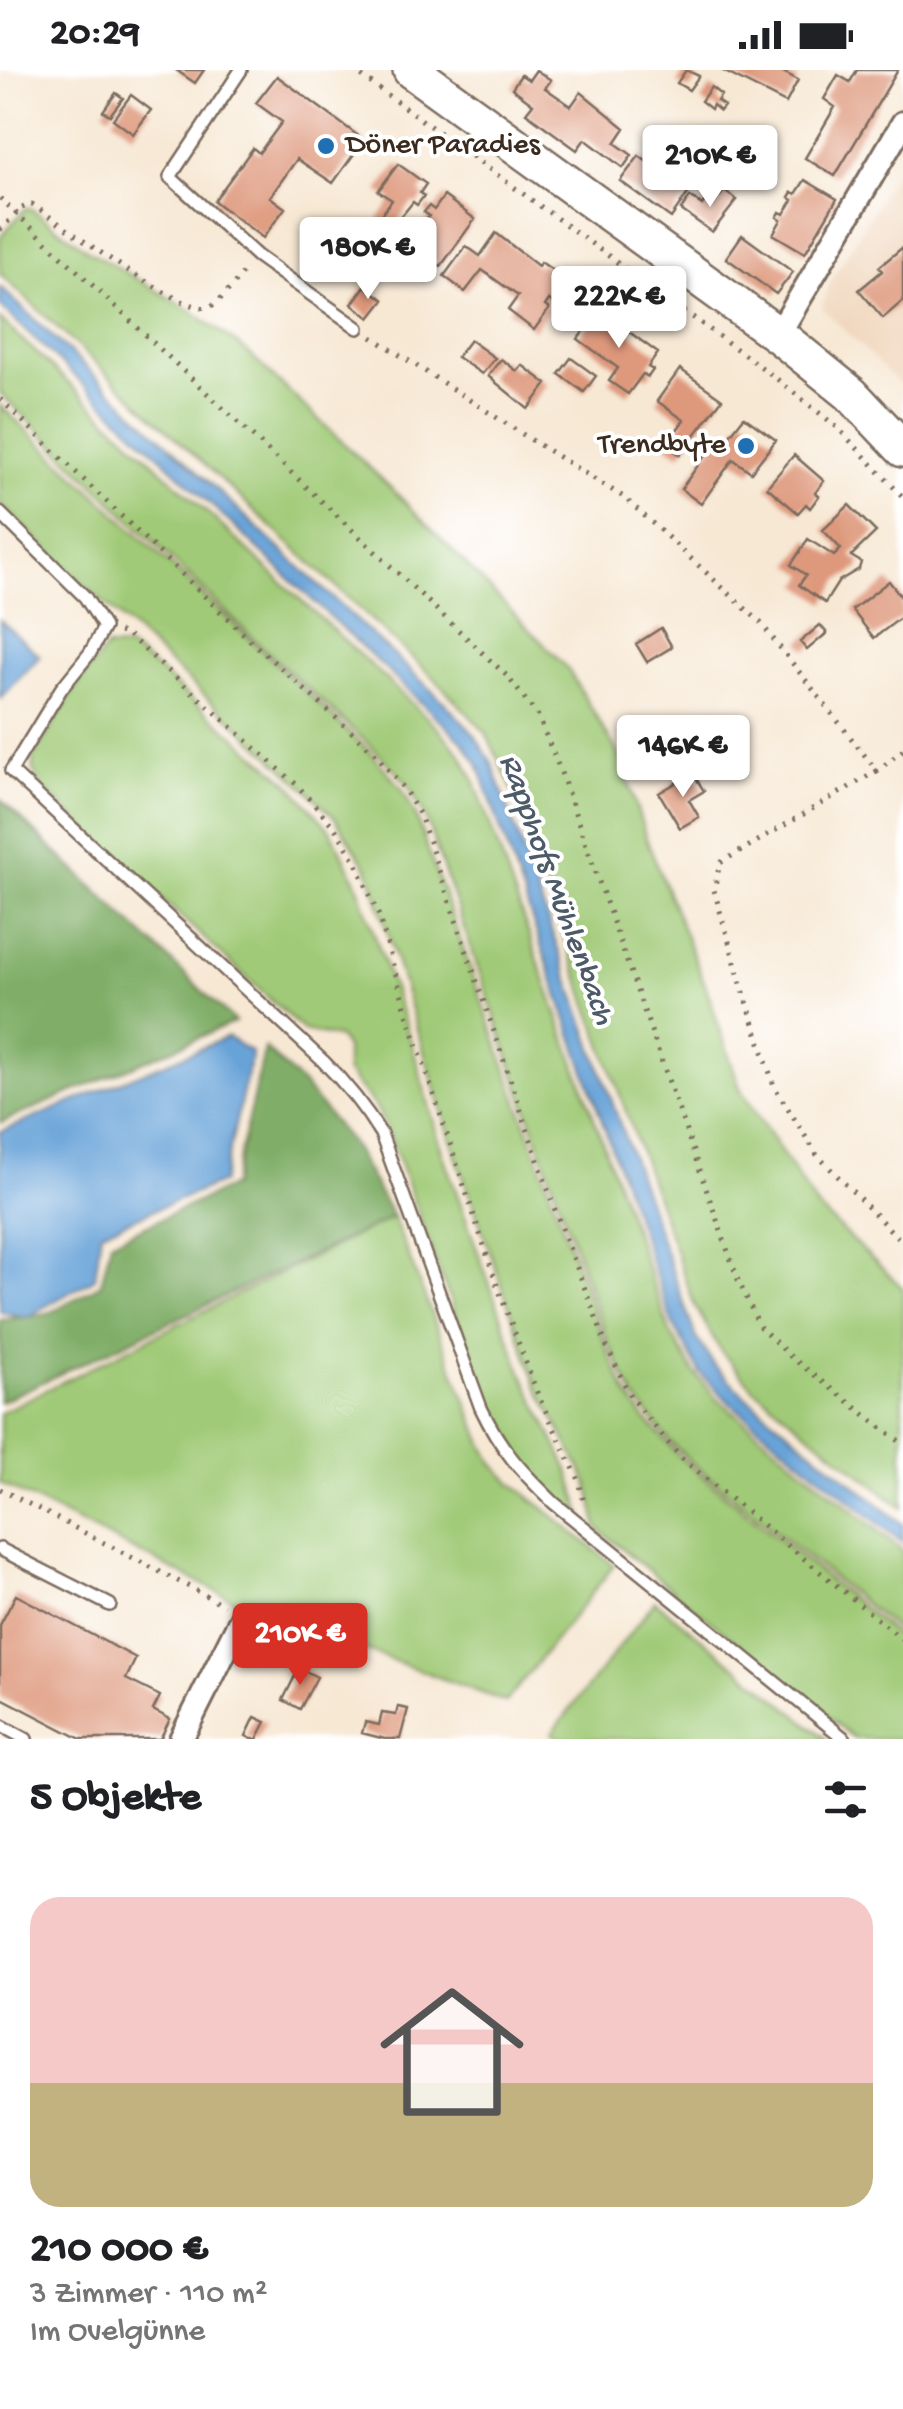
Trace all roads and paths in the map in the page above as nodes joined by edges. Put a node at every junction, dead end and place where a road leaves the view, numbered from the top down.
1 (241, 70) edge
2 (353, 70) edge
3 (412, 70) edge
4 (903, 123) edge
5 (0, 198) edge
6 (20, 211) junction
7 (0, 230) edge
8 (257, 256) junction
9 (358, 328) joint
10 (778, 335) junction
11 (0, 400) edge
12 (903, 449) edge
13 (903, 497) edge
14 (0, 513) edge
15 (104, 628) junction
16 (903, 750) edge
17 (877, 771) junction
18 (903, 1243) edge
19 (903, 1444) edge
20 (0, 1488) edge
21 (593, 1535) junction
22 (0, 1549) edge
23 (110, 1605) dead end
24 (243, 1615) joint
25 (903, 1640) edge
26 (0, 1725) edge
27 (26, 1739) edge
28 (181, 1739) edge
29 (845, 1739) edge

1 - 8 lane
2 - 13 path
3 - 10 main road
4 - 10 street
5 - 6 path
6 - 7 path, bridge
6 - 8 path
6 - 19 path
8 - 9 lane
9 - 17 path
10 - 12 main road
11 - 25 path
14 - 15 lane
15 - 21 path
15 - 21 lane
16 - 17 path
17 - 18 path
20 - 24 path
21 - 29 lane
22 - 23 lane
24 - 28 street
26 - 27 lane

